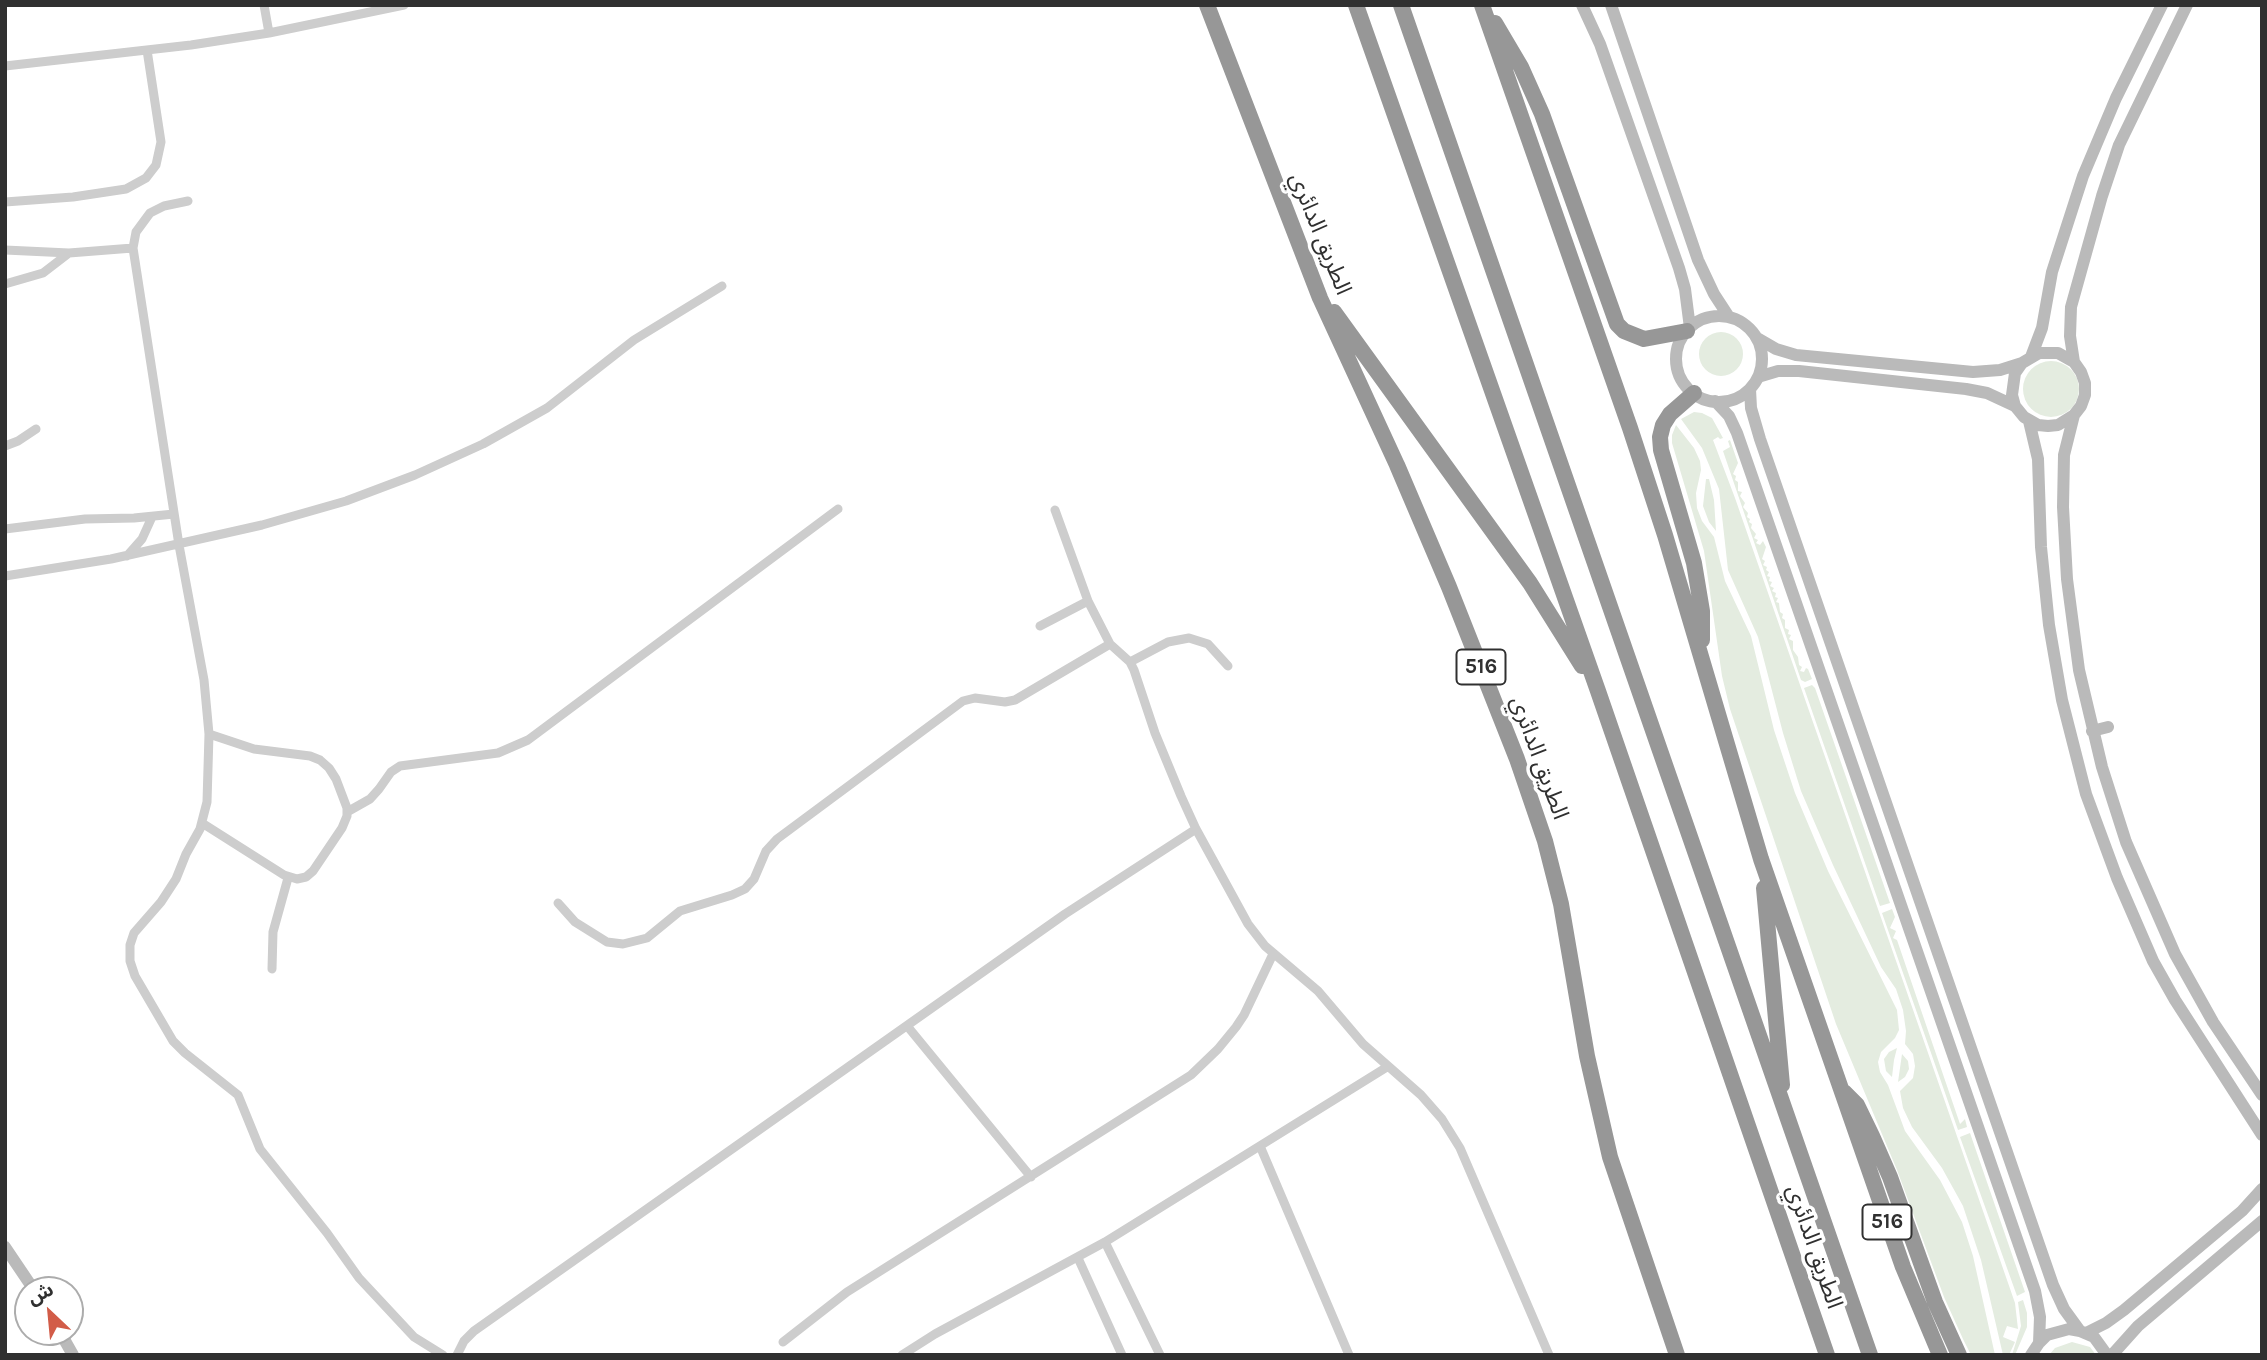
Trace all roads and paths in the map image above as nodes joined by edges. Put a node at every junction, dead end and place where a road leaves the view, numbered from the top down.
1 (264, 5) edge
2 (404, 5) edge
3 (1207, 5) edge
4 (1356, 5) edge
5 (1401, 5) edge
6 (1483, 5) edge
7 (1582, 5) edge
8 (1611, 5) edge
9 (2162, 5) edge
10 (2187, 5) edge
11 (269, 33) junction
12 (146, 50) junction
13 (5, 66) edge
14 (188, 201) dead end
15 (5, 202) edge
16 (133, 248) junction
17 (5, 250) edge
18 (69, 253) junction
19 (5, 284) edge
20 (722, 286) dead end
21 (1320, 298) junction
22 (1729, 317) junction
23 (1688, 330) junction
24 (1757, 338) junction
25 (2026, 360) junction
26 (2074, 362) junction
27 (1758, 377) junction
28 (1750, 389) junction
29 (1693, 393) junction
30 (1715, 401) junction
31 (2015, 406) junction
32 (2074, 415) junction
33 (2029, 421) junction
34 (36, 429) dead end
35 (5, 446) edge
36 (838, 509) dead end
37 (1055, 510) dead end
38 (174, 514) junction
39 (152, 517) junction
40 (5, 529) edge
41 (179, 545) junction
42 (127, 556) junction
43 (5, 576) edge
44 (1088, 601) junction
45 (1040, 626) dead end
46 (1110, 643) junction
47 (1701, 657) junction
48 (1130, 662) junction
49 (1228, 666) dead end
50 (1598, 691) junction
51 (2108, 727) dead end
52 (2092, 732) junction
53 (209, 734) junction
54 (347, 812) junction
55 (202, 823) junction
56 (1196, 829) junction
57 (1761, 859) junction
58 (288, 878) junction
59 (558, 903) dead end
60 (1272, 954) junction
61 (272, 969) dead end
62 (908, 1027) junction
63 (1387, 1067) junction
64 (1840, 1087) junction
65 (2262, 1094) edge
66 (1783, 1105) junction
67 (2262, 1135) edge
68 (1260, 1146) junction
69 (1031, 1177) junction
70 (2262, 1189) edge
71 (2262, 1221) edge
72 (1105, 1242) junction
73 (5, 1247) edge
74 (1077, 1258) junction
75 (25, 1276) edge
76 (2083, 1332) junction
77 (783, 1342) dead end
78 (2039, 1343) junction
79 (443, 1355) edge
80 (457, 1355) edge
81 (902, 1355) edge
82 (1122, 1355) edge
83 (1160, 1355) edge
84 (1349, 1355) edge
85 (1549, 1355) edge
86 (1677, 1355) edge
87 (1827, 1355) edge
88 (1870, 1355) edge
89 (1940, 1355) edge
90 (1959, 1355) edge
91 (2031, 1355) edge
92 (2107, 1355) edge
93 (2112, 1355) edge

1 - 11 street
2 - 11 street
3 - 21 highway, الطريق الدائري / 516
4 - 50 highway, الطريق الدائري / 516
5 - 66 highway, الطريق الدائري / 516
6 - 23 highway
6 - 47 highway, 516
7 - 23 street
8 - 22 street
9 - 25 street
10 - 26 street
11 - 12 street
12 - 13 street
12 - 15 street
14 - 16 street
16 - 18 street
16 - 38 street
17 - 18 street
18 - 19 street
20 - 41 street
21 - 50 highway, 516
21 - 86 highway, الطريق الدائري / 516
22 - 23 street
22 - 24 street
23 - 29 street
24 - 25 street
24 - 27 street
25 - 26 street
25 - 31 street
26 - 32 street
27 - 28 street
27 - 31 street
28 - 30 street
28 - 76 street
29 - 30 street
29 - 47 highway
30 - 78 street
31 - 33 street
32 - 33 street
32 - 52 street
33 - 67 street
34 - 35 street
36 - 54 street
37 - 44 street
38 - 39 street
38 - 41 street
39 - 40 street
39 - 42 street
41 - 42 street
41 - 53 street
42 - 43 street
44 - 45 street
44 - 46 street
46 - 48 street
46 - 59 street
47 - 57 highway, 516
48 - 49 street
48 - 56 street
50 - 87 highway, الطريق الدائري / 516
51 - 52 street
52 - 65 street
53 - 54 street
53 - 55 street
54 - 58 street
55 - 58 street
55 - 79 street
56 - 60 street
56 - 62 street
57 - 64 highway, 516
57 - 66 highway, 516
58 - 61 street
60 - 63 street
60 - 69 street
62 - 69 street
62 - 80 street
63 - 68 street
63 - 85 street
64 - 89 highway, 516
64 - 90 highway
66 - 88 highway, الطريق الدائري / 516
68 - 72 street
68 - 84 street
69 - 77 street
70 - 76 street
71 - 93 street
72 - 74 street
72 - 83 street
73 - 75 street
74 - 81 street
74 - 82 street
76 - 78 street
76 - 92 street
78 - 91 street

